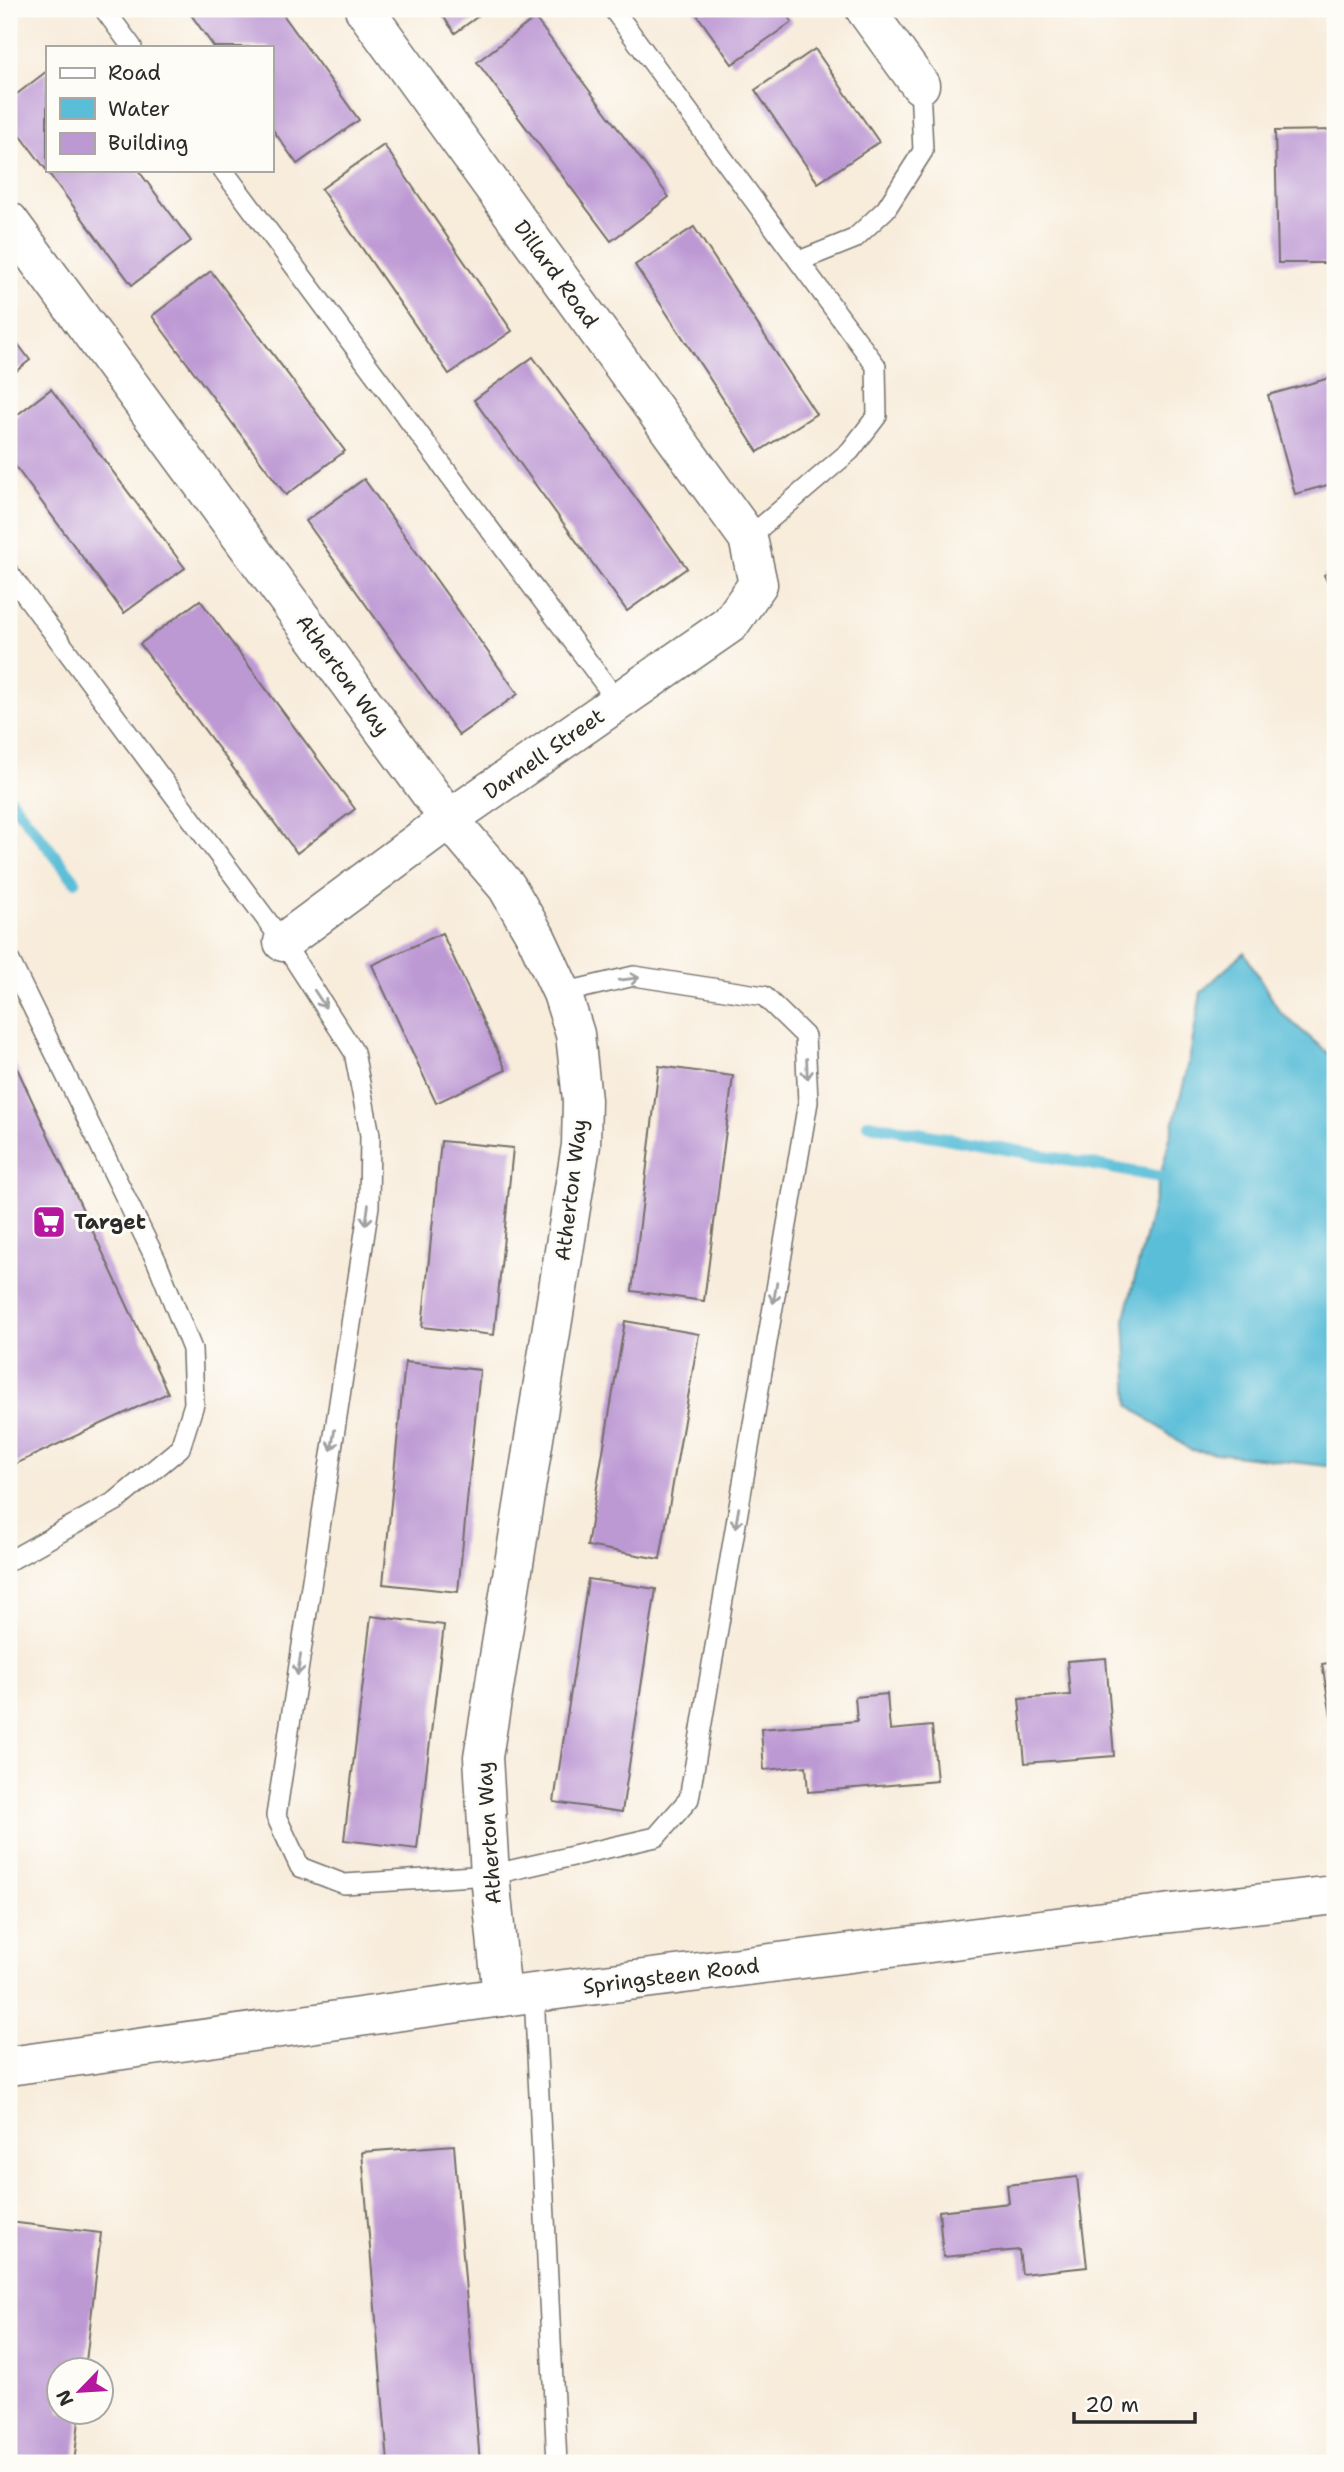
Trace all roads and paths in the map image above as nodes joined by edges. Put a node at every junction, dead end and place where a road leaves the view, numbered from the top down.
1 (104, 9) edge
2 (364, 9) edge
3 (614, 9) edge
4 (865, 9) edge
5 (131, 46) edge
6 (920, 85) joint
7 (224, 172) edge
8 (9, 221) edge
9 (799, 261) junction
10 (748, 538) junction
11 (9, 573) edge
12 (618, 702) junction
13 (449, 820) junction
14 (282, 942) junction
15 (9, 959) edge
16 (562, 993) junction
17 (9, 1561) edge
18 (490, 1875) junction
19 (1335, 1895) edge
20 (518, 1995) junction
21 (9, 2066) edge
22 (557, 2463) edge

1 - 5 lane
2 - 10 street, Dillard Road
3 - 9 lane
4 - 6 street
6 - 9 lane
7 - 12 lane
8 - 13 street, Atherton Way
9 - 10 lane
10 - 12 street, Darnell Street
11 - 14 lane
12 - 13 street, Darnell Street
13 - 14 street, Darnell Street
13 - 16 street, Atherton Way
14 -> 18 lane
15 - 17 lane
16 - 18 street, Atherton Way
16 -> 18 lane
18 - 20 street, Atherton Way
19 - 20 street, Springsteen Road
20 - 21 street, Springsteen Road
20 - 22 lane

